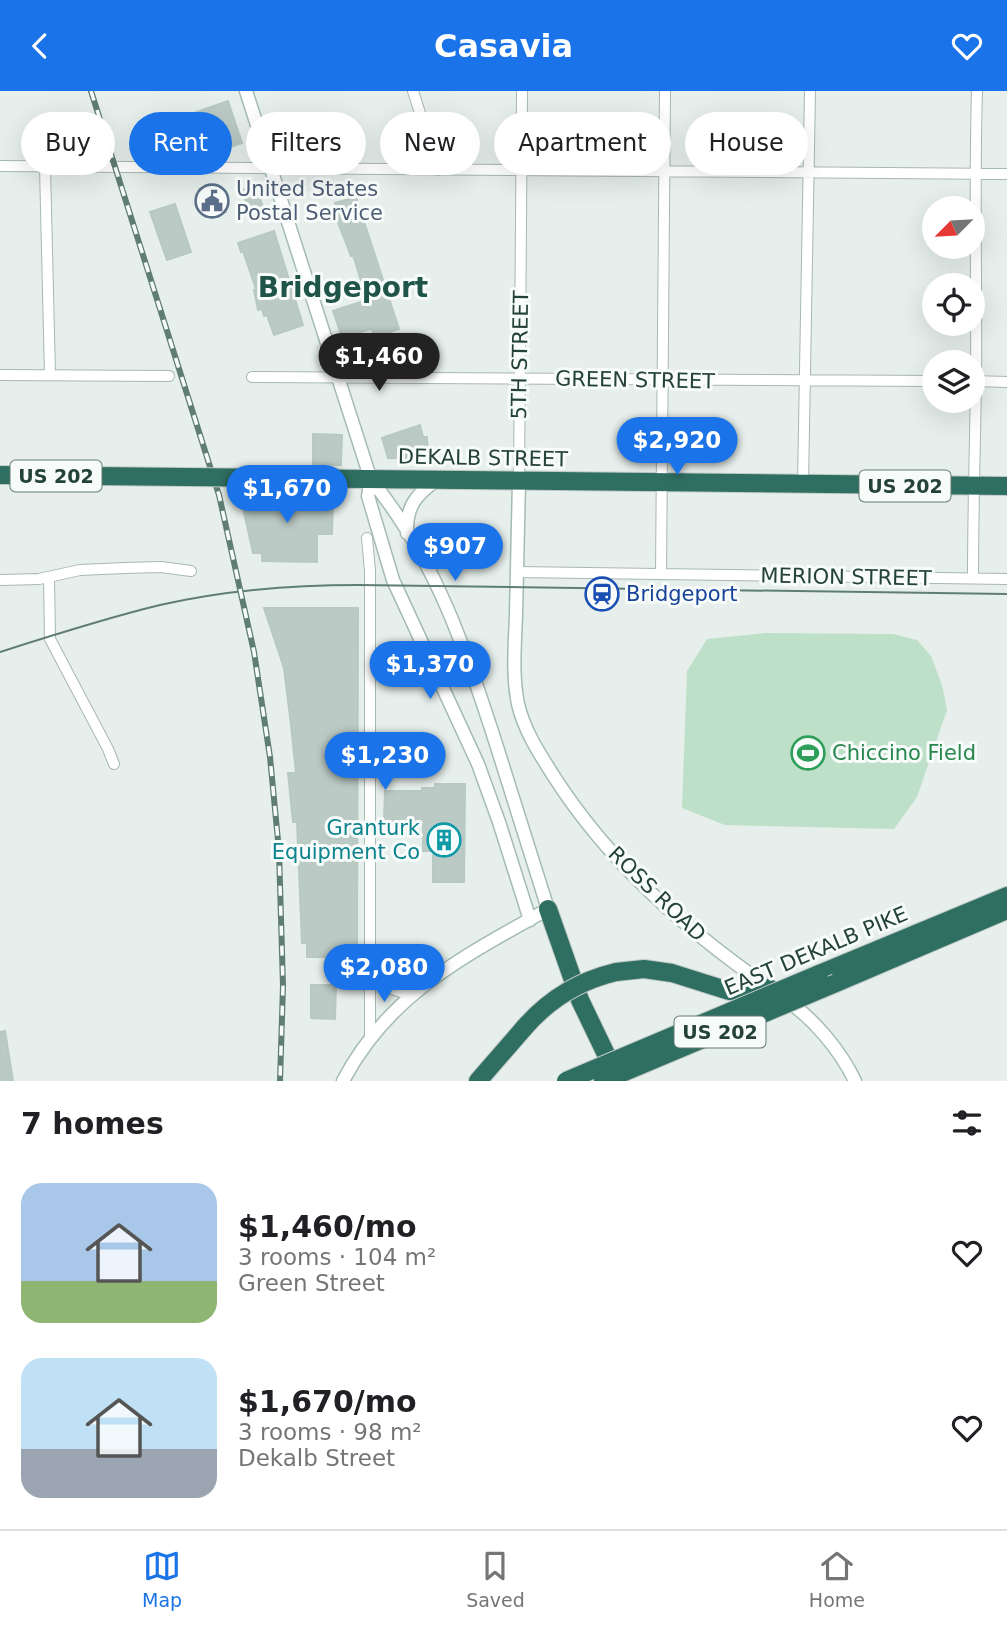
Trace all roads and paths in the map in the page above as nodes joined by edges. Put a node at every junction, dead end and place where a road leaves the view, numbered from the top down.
1 (246, 91) edge
2 (413, 91) edge
3 (522, 91) edge
4 (665, 91) edge
5 (810, 91) edge
6 (977, 91) edge
7 (253, 112) edge
8 (420, 112) edge
9 (522, 112) edge
10 (665, 112) edge
11 (0, 166) edge
12 (21, 166) edge
13 (115, 167) edge
14 (246, 168) edge
15 (671, 171) edge
16 (809, 173) junction
17 (975, 174) junction
18 (1007, 174) edge
19 (45, 175) edge
20 (273, 175) edge
21 (522, 175) edge
22 (665, 175) edge
23 (974, 350) edge
24 (0, 375) edge
25 (50, 375) junction
26 (169, 376) dead end
27 (252, 377) dead end
28 (338, 377) junction
29 (519, 379) junction
30 (663, 381) junction
31 (922, 381) edge
32 (985, 381) edge
33 (805, 382) junction
34 (1007, 382) edge
35 (973, 413) edge
36 (0, 475) edge
37 (371, 479) junction
38 (437, 480) junction
39 (519, 481) junction
40 (662, 482) junction
41 (803, 483) junction
42 (1007, 486) edge
43 (972, 487) junction
44 (407, 533) junction
45 (367, 538) dead end
46 (191, 571) dead end
47 (517, 572) junction
48 (661, 574) junction
49 (49, 577) junction
50 (973, 579) junction
51 (1007, 579) edge
52 (0, 580) edge
53 (515, 667) joint
54 (114, 764) dead end
55 (1007, 895) edge
56 (548, 909) junction
57 (1007, 910) edge
58 (530, 920) junction
59 (369, 971) junction
60 (769, 988) junction
61 (410, 995) junction
62 (370, 1038) junction
63 (343, 1081) edge
64 (478, 1081) edge
65 (566, 1081) edge
66 (603, 1081) edge
67 (620, 1081) edge
68 (855, 1081) edge

1 - 7 main road
2 - 8 street
3 - 9 street, 5TH STREET
4 - 10 street
5 - 16 street
6 - 17 street
11 - 12 street
13 - 14 street
15 - 16 street
16 - 17 street
16 - 33 street
17 - 18 street
17 - 23 street
19 - 25 street
20 - 28 main road
21 - 29 street, 5TH STREET
22 - 30 street
24 - 25 street
25 - 26 street
27 - 28 street, GREEN STREET
28 - 29 street, GREEN STREET
28 - 37 main road
29 - 30 street, GREEN STREET
29 - 39 street, 5TH STREET
30 - 33 street, GREEN STREET
30 - 40 street
31 - 33 street, GREEN STREET
32 - 34 street
33 - 41 street
35 - 43 street
36 - 37 highway, DEKALB STREET / US 202, bridge
37 - 38 highway, DEKALB STREET / US 202
37 - 44 main road
37 - 58 main road
38 - 39 highway, DEKALB STREET / US 202
38 - 44 main road
39 - 40 highway, DEKALB STREET / US 202
39 - 47 main road, 5TH STREET
40 - 41 highway, DEKALB STREET / US 202
40 - 48 street
41 - 43 highway, DEKALB STREET / US 202
42 - 43 highway, DEKALB STREET / US 202
43 - 50 street
44 - 56 main road
45 - 59 street
46 - 49 street
47 - 48 street, MERION STREET
47 - 53 main road, 5TH STREET
48 - 50 street, MERION STREET
49 - 52 street
49 - 54 street
50 - 51 street, MERION STREET
53 - 60 main road, ROSS ROAD
55 - 65 highway, EAST DEKALB PIKE, bridge
56 - 58 main road
56 - 67 highway
57 - 66 highway, EAST DEKALB PIKE / US 202, bridge
58 - 61 main road
59 - 61 street
59 - 62 street
60 - 64 highway, bridge
60 - 68 main road, ROSS ROAD
61 - 62 main road
62 - 63 main road

